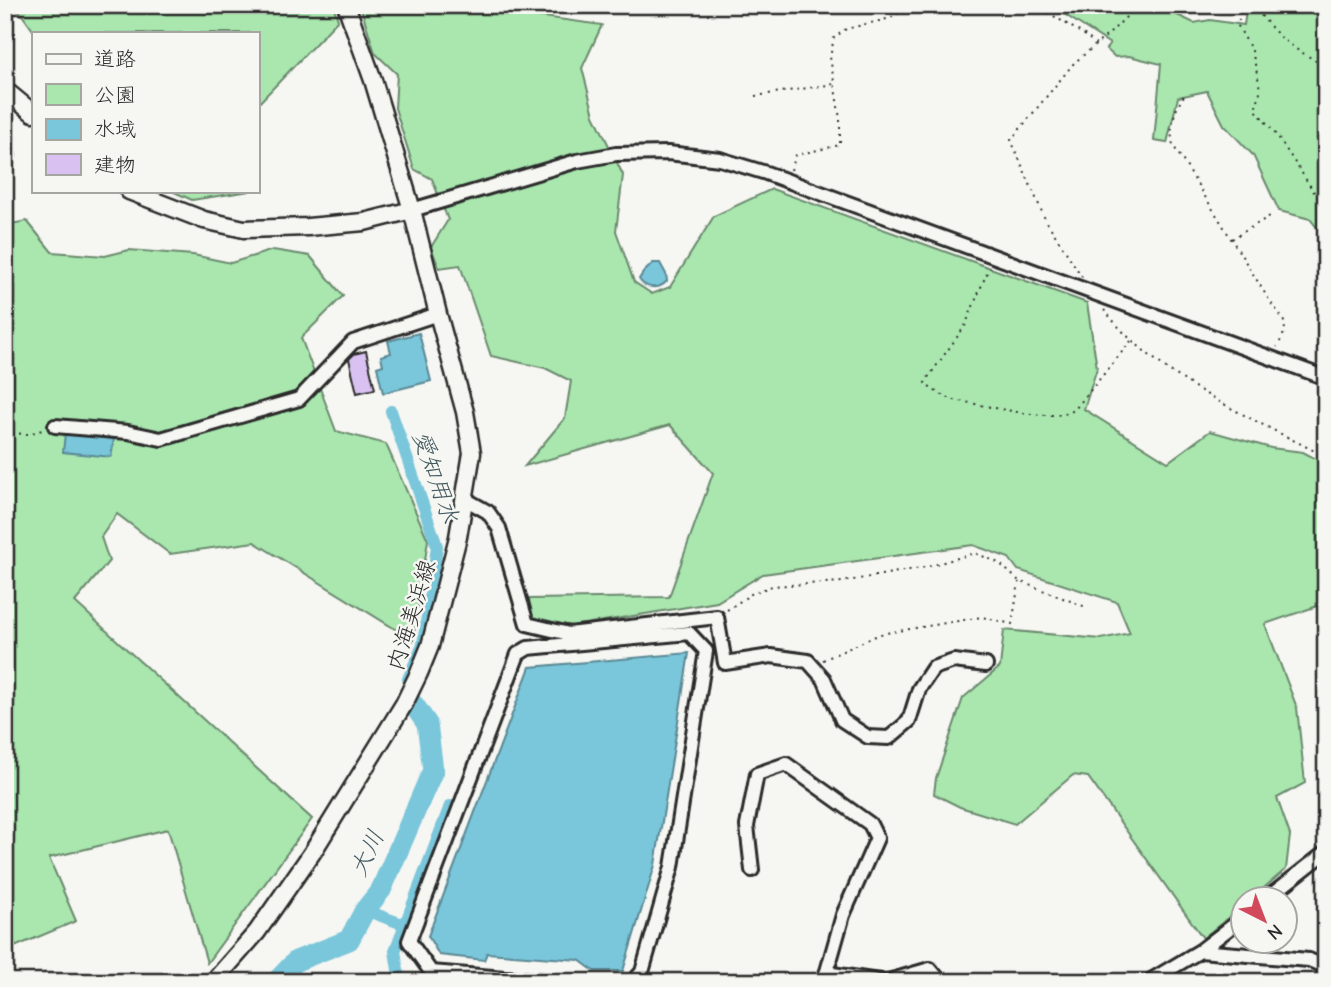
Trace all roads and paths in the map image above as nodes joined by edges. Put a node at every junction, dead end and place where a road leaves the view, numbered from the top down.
1 (346, 5) edge
2 (911, 5) edge
3 (1036, 5) edge
4 (1148, 5) edge
5 (1241, 5) edge
6 (1252, 5) edge
7 (1096, 45) junction
8 (1326, 70) edge
9 (834, 83) junction
10 (5, 89) edge
11 (755, 96) dead end
12 (1184, 96) dead end
13 (32, 112) edge
14 (787, 181) junction
15 (132, 192) edge
16 (412, 210) junction
17 (1326, 210) edge
18 (1270, 216) dead end
19 (1231, 240) junction
20 (996, 257) junction
21 (1084, 288) junction
22 (1100, 306) dead end
23 (438, 314) junction
24 (1132, 341) junction
25 (1271, 357) junction
26 (1326, 378) edge
27 (55, 426) joint
28 (5, 433) edge
29 (1326, 457) edge
30 (465, 499) junction
31 (1019, 581) junction
32 (1086, 607) dead end
33 (717, 617) junction
34 (527, 624) junction
35 (528, 648) junction
36 (808, 661) junction
37 (986, 665) dead end
38 (1326, 852) edge
39 (752, 870) dead end
40 (1283, 886) edge
41 (1230, 927) edge
42 (1200, 951) junction
43 (1326, 967) edge
44 (825, 977) edge
45 (213, 982) edge
46 (557, 982) edge
47 (633, 982) edge
48 (941, 982) edge
49 (1148, 982) edge

1 - 16 main road, 内海美浜線
2 - 9 path
3 - 7 path
4 - 7 path
5 - 17 path
6 - 8 path
7 - 21 path
9 - 11 path
9 - 14 path
10 - 13 main road
12 - 19 path
14 - 16 street
14 - 20 street
15 - 16 main road
16 - 23 main road, 内海美浜線
18 - 19 path
19 - 25 path
20 - 21 street
20 - 24 path
21 - 25 street
22 - 24 path
23 - 27 street
23 - 30 main road, 内海美浜線
24 - 29 path
25 - 26 street
27 - 28 path
30 - 34 street
30 - 45 main road, 内海美浜線
31 - 32 path
31 - 33 path
31 - 36 path
33 - 34 street
33 - 36 street
34 - 35 street
35 - 46 street
35 - 47 street
36 - 37 street
38 - 40 street
39 - 44 street
41 - 42 street
42 - 43 street
42 - 49 street
44 - 48 street

